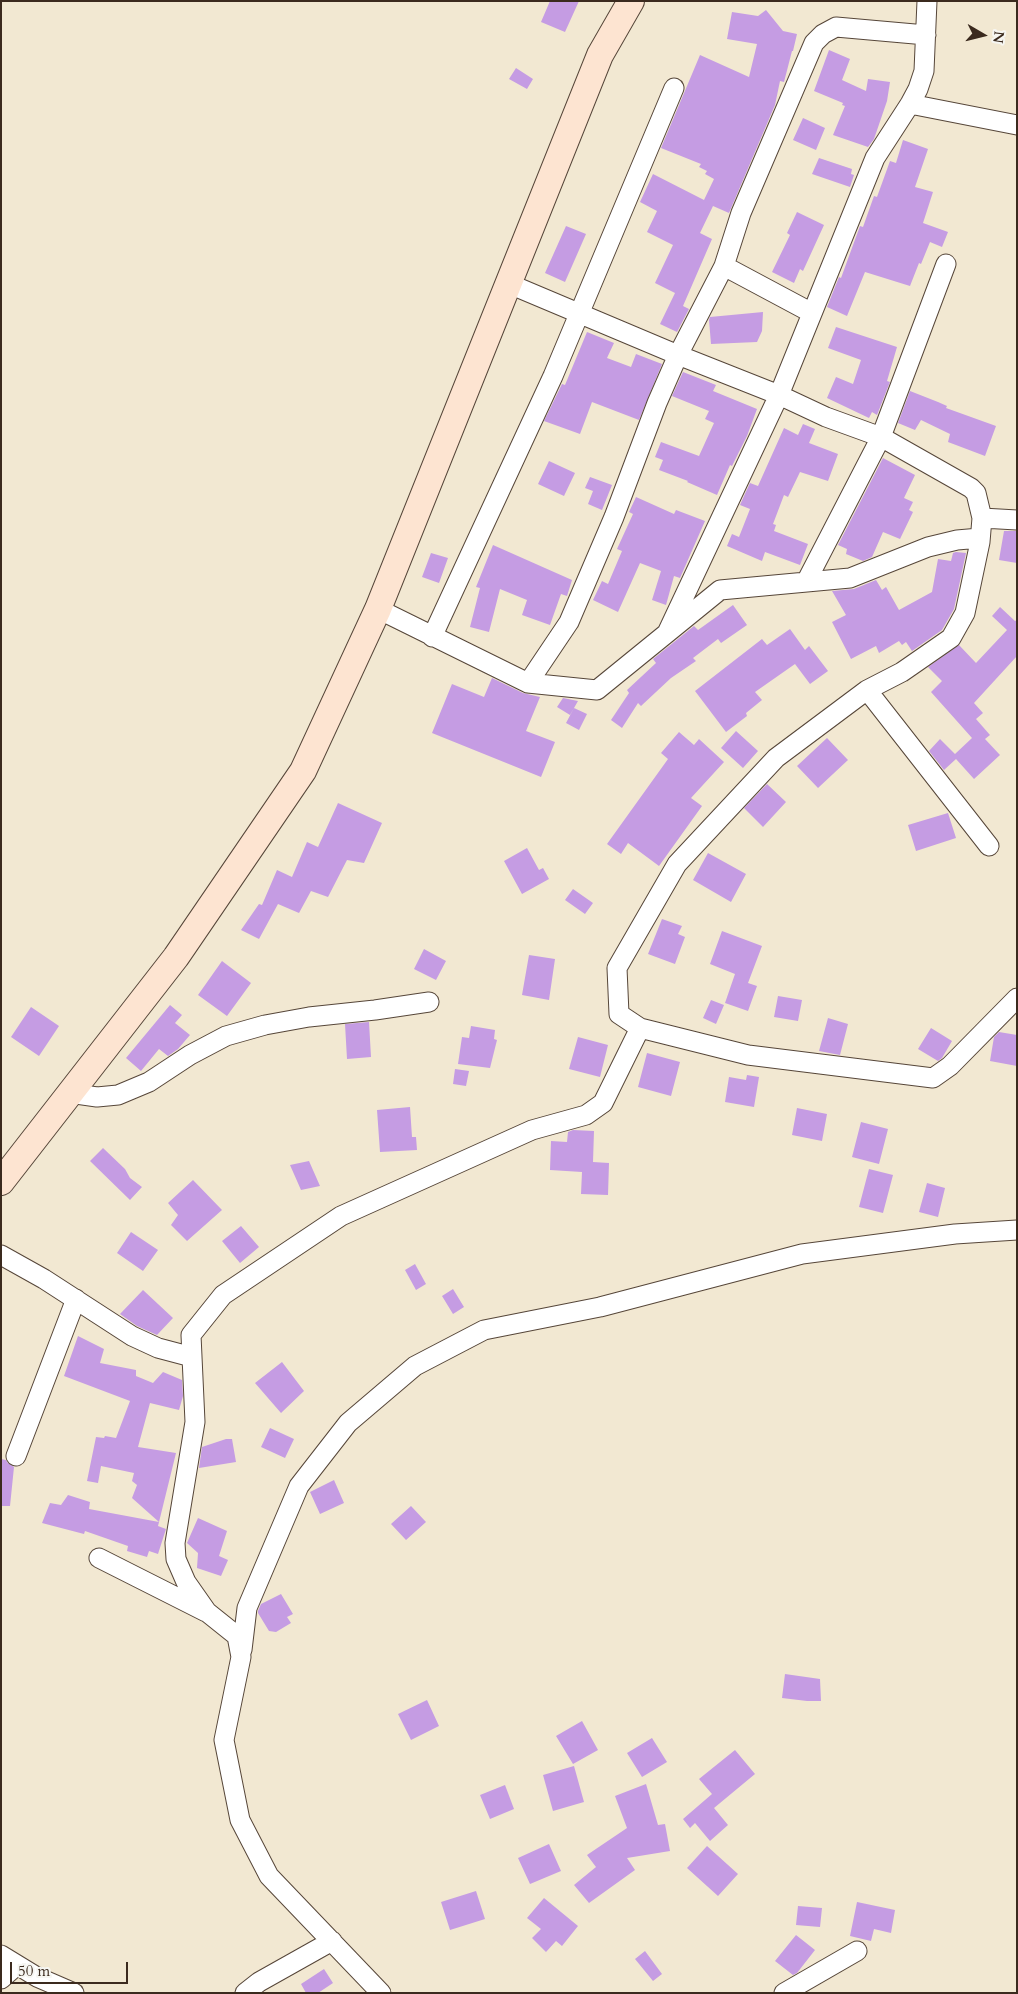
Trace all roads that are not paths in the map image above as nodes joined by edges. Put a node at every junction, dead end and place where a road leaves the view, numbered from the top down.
1 (631, 1) edge
2 (927, 1) edge
3 (926, 35) junction
4 (674, 88) dead end
5 (910, 104) junction
6 (1017, 125) edge
7 (946, 264) dead end
8 (724, 266) junction
9 (507, 283) junction
10 (578, 313) junction
11 (812, 313) junction
12 (678, 355) junction
13 (779, 394) junction
14 (881, 437) junction
15 (982, 518) junction
16 (1017, 520) edge
17 (980, 538) junction
18 (806, 582) junction
19 (378, 609) junction
20 (667, 633) junction
21 (432, 637) junction
22 (528, 683) junction
23 (867, 690) junction
24 (989, 846) dead end
25 (1017, 998) edge
26 (429, 1002) dead end
27 (640, 1028) junction
28 (69, 1093) junction
29 (1, 1182) edge
30 (1017, 1230) edge
31 (1, 1255) edge
32 (76, 1299) junction
33 (192, 1357) junction
34 (16, 1456) dead end
35 (98, 1558) dead end
36 (207, 1612) junction
37 (241, 1657) junction
38 (332, 1941) junction
39 (857, 1951) dead end
40 (9, 1960) edge
41 (1, 1979) edge
42 (74, 1993) edge
43 (245, 1993) edge
44 (381, 1993) edge
45 (784, 1993) edge

1 - 9 street
2 - 3 street
3 - 5 street
3 - 8 street
4 - 10 street
5 - 6 street
5 - 11 street
7 - 14 street
8 - 11 street
8 - 12 street
9 - 10 street
9 - 19 street
10 - 12 street
10 - 21 street
11 - 13 street
12 - 13 street
12 - 22 street
13 - 14 street
13 - 20 street
14 - 15 street
14 - 18 street
15 - 16 street
15 - 17 street
17 - 18 street
17 - 23 street
18 - 20 street
19 - 21 street
19 - 28 street
20 - 22 street
21 - 22 street
23 - 24 street
23 - 27 street
25 - 27 street
26 - 28 street
27 - 33 street
28 - 29 street
30 - 37 street
31 - 32 street
32 - 33 street
32 - 34 street
33 - 36 street
35 - 36 street
36 - 37 street
37 - 38 street
38 - 43 street
38 - 44 street
39 - 45 street
40 - 41 street
40 - 42 street

